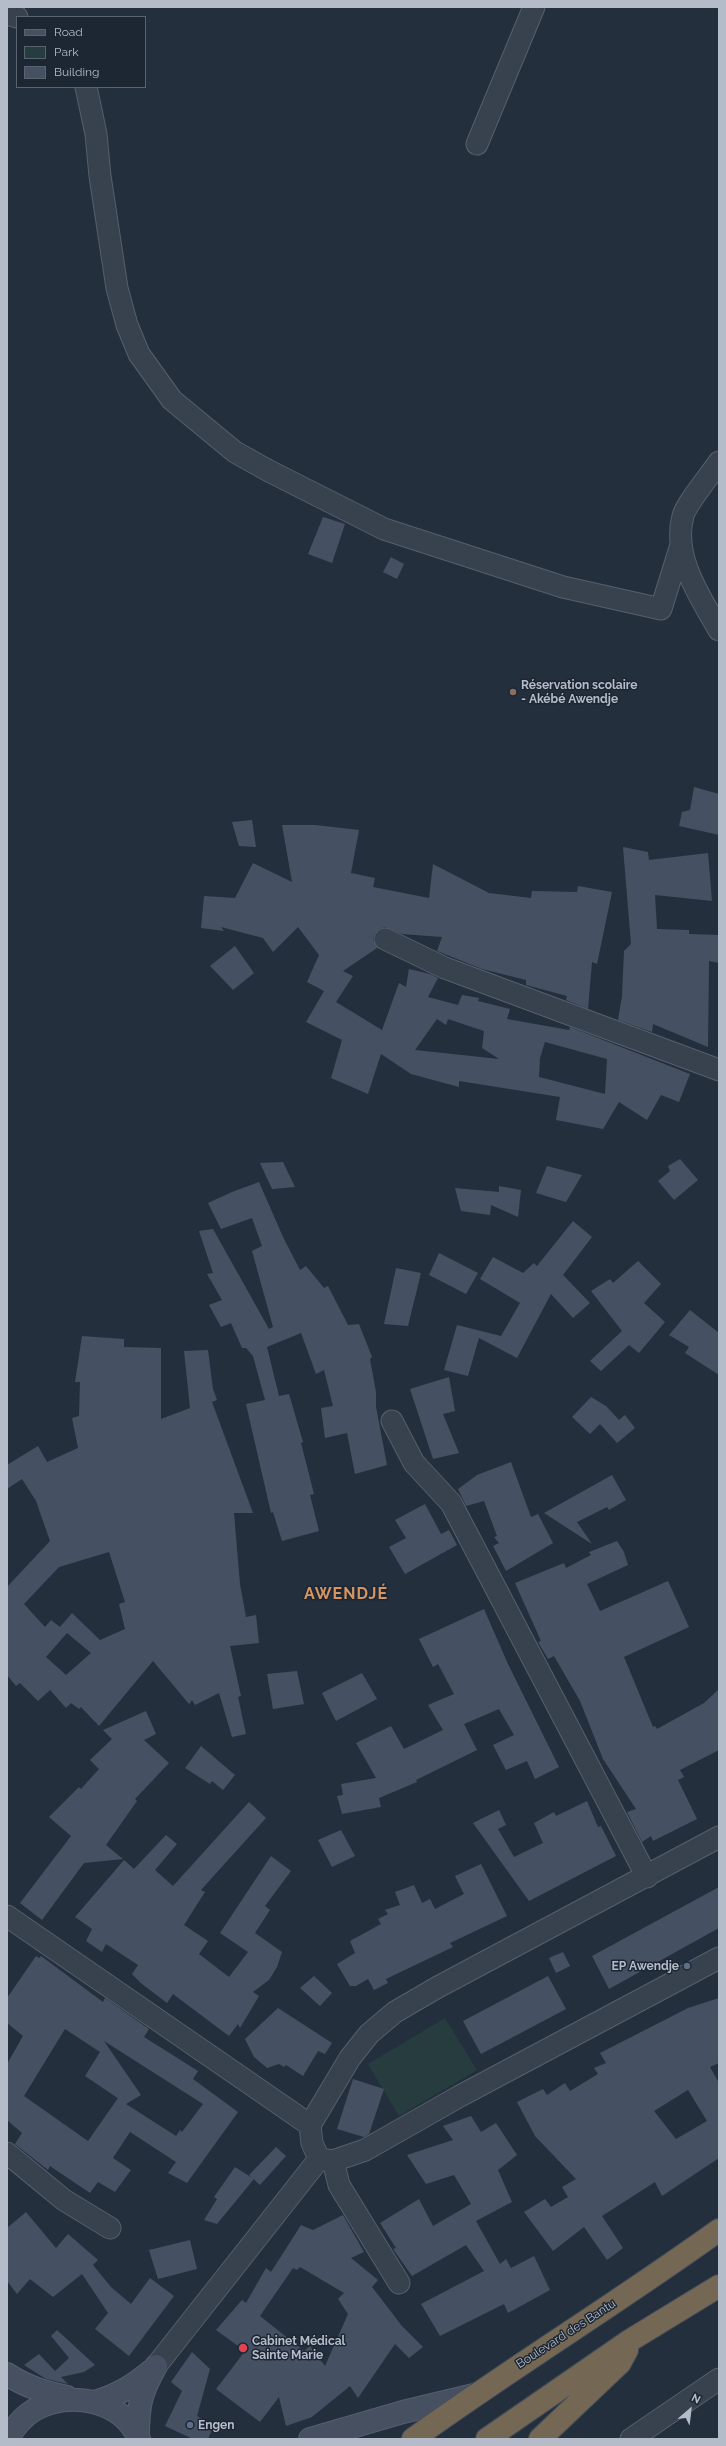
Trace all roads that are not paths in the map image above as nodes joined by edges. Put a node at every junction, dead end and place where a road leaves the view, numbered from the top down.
1 (534, 7) edge
2 (86, 88) edge
3 (477, 144) dead end
4 (719, 462) edge
5 (680, 548) junction
6 (719, 630) edge
7 (385, 939) dead end
8 (719, 1070) edge
9 (392, 1421) dead end
10 (719, 1837) edge
11 (647, 1877) junction
12 (7, 1916) edge
13 (719, 1958) edge
14 (310, 2125) junction
15 (7, 2153) edge
16 (326, 2160) junction
17 (110, 2228) dead end
18 (719, 2230) edge
19 (399, 2283) dead end
20 (719, 2286) edge
21 (629, 2341) junction
22 (156, 2366) junction
23 (7, 2374) edge
24 (719, 2379) edge
25 (474, 2395) junction
26 (72, 2398) junction
27 (95, 2402) junction
28 (139, 2437) edge
29 (7, 2439) edge
30 (310, 2439) edge
31 (413, 2439) edge
32 (487, 2439) edge
33 (540, 2439) edge
34 (631, 2439) edge

1 - 3 street
2 - 5 street
4 - 5 street
5 - 6 street
7 - 8 street
9 - 11 street
10 - 11 street
11 - 14 street
12 - 14 street
13 - 16 street
14 - 16 street
15 - 17 street
16 - 19 street
16 - 22 street
18 - 25 highway, Boulevard des Bantu
20 - 21 highway
21 - 32 highway
21 - 33 highway
22 - 27 main road
22 - 28 main road
23 - 26 main road
24 - 34 street
25 - 30 main road
25 - 31 highway, Boulevard des Bantu
26 - 27 main road
26 - 29 main road
27 - 28 main road

